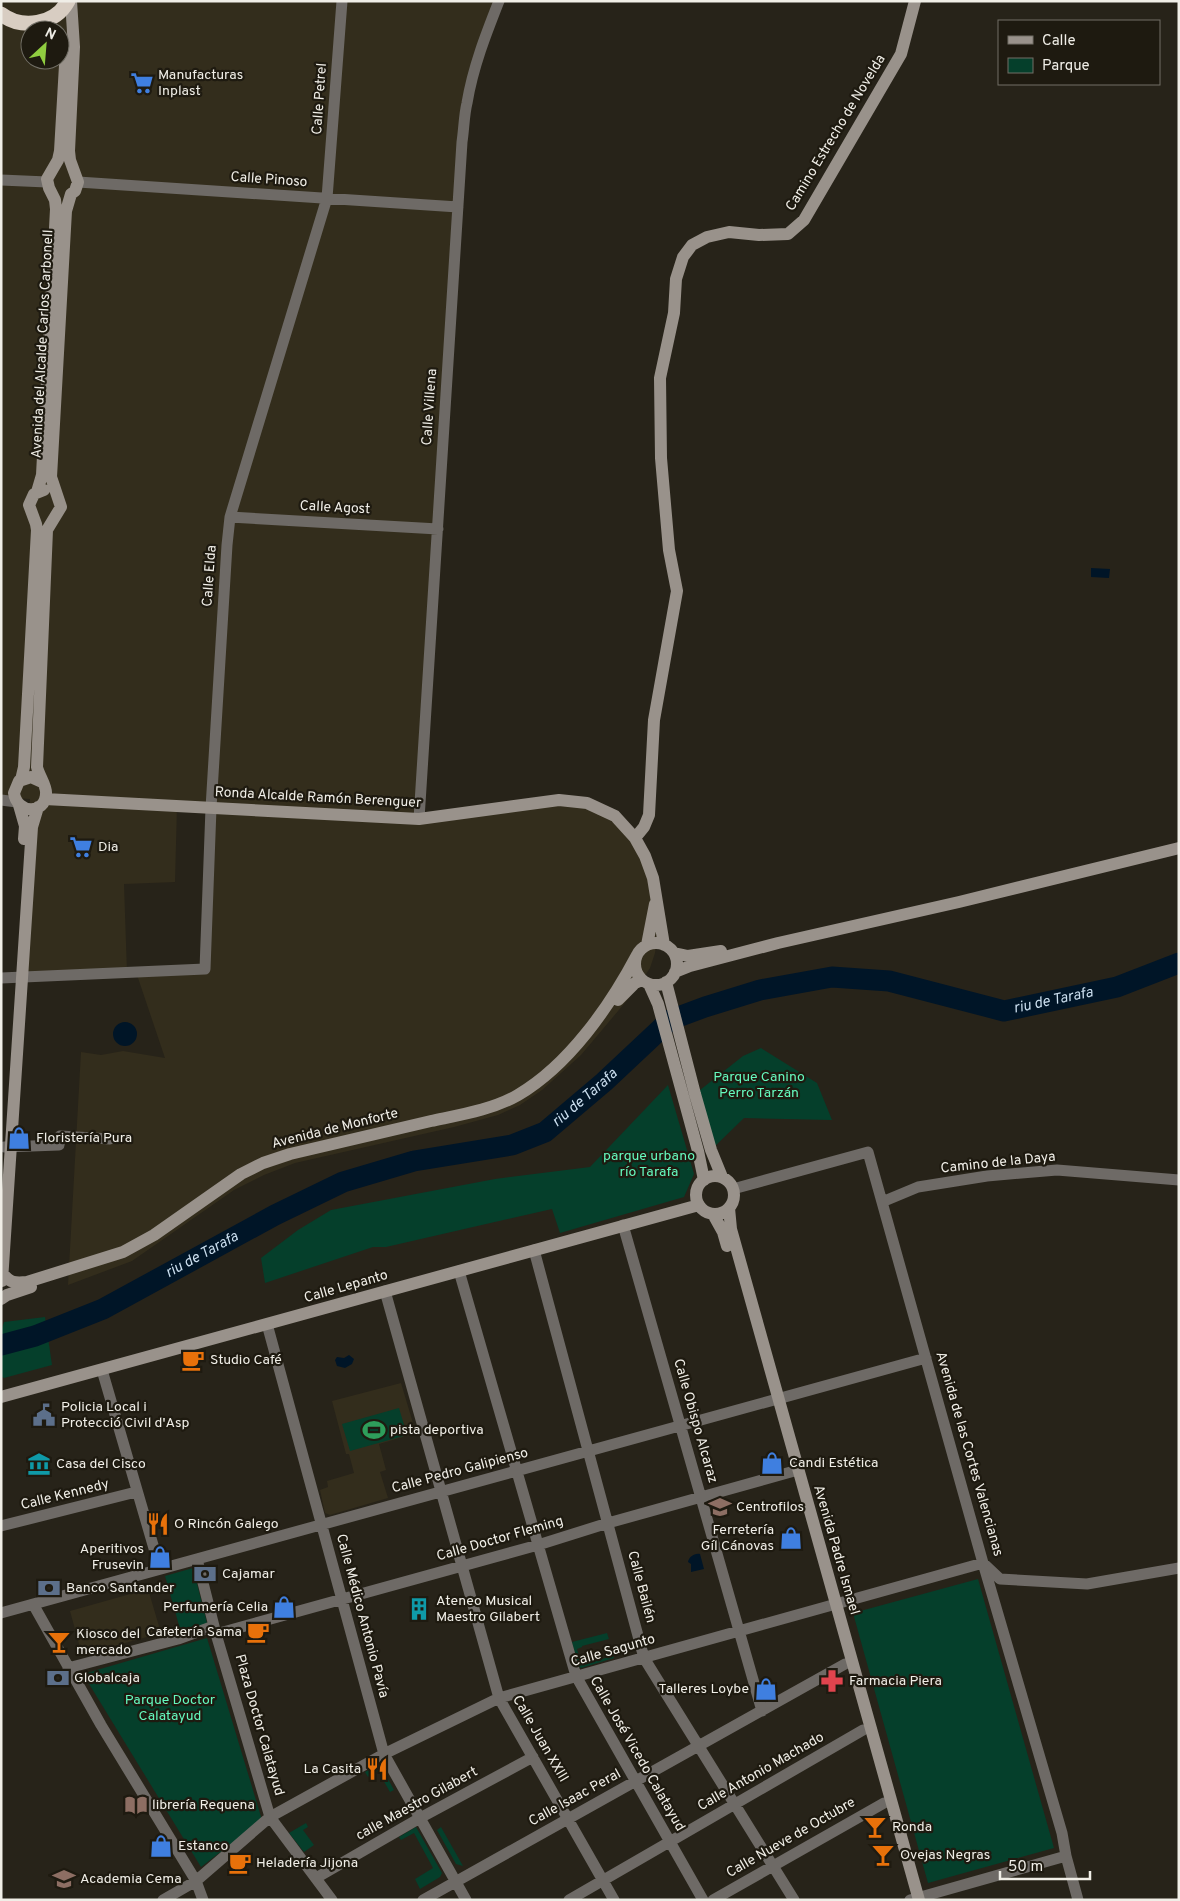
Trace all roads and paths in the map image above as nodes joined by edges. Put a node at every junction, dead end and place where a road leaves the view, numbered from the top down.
1 (69, 1) edge
2 (342, 1) edge
3 (499, 1) edge
4 (915, 1) edge
5 (2, 15) edge
6 (47, 20) edge
7 (20, 23) edge
8 (65, 70) edge
9 (54, 168) junction
10 (73, 169) junction
11 (1, 180) edge
12 (78, 182) junction
13 (49, 187) junction
14 (71, 194) junction
15 (327, 198) junction
16 (458, 207) junction
17 (37, 492) junction
18 (57, 495) junction
19 (33, 516) junction
20 (230, 517) junction
21 (52, 520) junction
22 (438, 530) junction
23 (21, 780) junction
24 (42, 782) junction
25 (13, 799) edge
26 (1, 800) edge
27 (42, 803) junction
28 (211, 808) junction
29 (419, 819) junction
30 (635, 838) junction
31 (1179, 848) edge
32 (656, 894) junction
33 (778, 943) junction
34 (647, 945) junction
35 (669, 949) junction
36 (637, 954) junction
37 (675, 972) junction
38 (1, 978) edge
39 (18, 978) junction
40 (645, 982) junction
41 (666, 982) junction
42 (110, 1139) dead end
43 (7, 1147) junction
44 (722, 1178) junction
45 (3, 1179) edge
46 (704, 1180) junction
47 (1179, 1180) edge
48 (733, 1189) junction
49 (882, 1202) junction
50 (699, 1204) junction
51 (729, 1208) junction
52 (713, 1214) junction
53 (623, 1225) junction
54 (3, 1238) edge
55 (534, 1250) junction
56 (459, 1271) junction
57 (2, 1279) edge
58 (385, 1292) junction
59 (1, 1299) edge
60 (267, 1324) junction
61 (926, 1358) junction
62 (102, 1370) junction
63 (1, 1397) edge
64 (774, 1399) junction
65 (680, 1425) junction
66 (588, 1451) junction
67 (516, 1471) junction
68 (794, 1471) junction
69 (441, 1491) junction
70 (136, 1492) junction
71 (700, 1496) junction
72 (608, 1523) junction
73 (321, 1525) junction
74 (1, 1526) edge
75 (538, 1545) junction
76 (197, 1559) junction
77 (984, 1563) junction
78 (462, 1566) junction
79 (1179, 1568) edge
80 (160, 1569) junction
81 (342, 1600) junction
82 (33, 1604) junction
83 (832, 1605) junction
84 (1, 1613) edge
85 (215, 1630) junction
86 (738, 1631) junction
87 (644, 1658) junction
88 (845, 1664) junction
89 (68, 1668) junction
90 (576, 1676) junction
91 (499, 1698) junction
92 (762, 1711) junction
93 (864, 1730) junction
94 (699, 1746) junction
95 (384, 1754) junction
96 (533, 1757) junction
97 (636, 1781) junction
98 (884, 1803) junction
99 (736, 1804) junction
100 (270, 1817) junction
101 (420, 1818) junction
102 (568, 1819) junction
103 (670, 1842) junction
104 (1066, 1856) junction
105 (773, 1866) junction
106 (316, 1878) junction
107 (603, 1880) junction
108 (196, 1881) junction
109 (456, 1882) junction
110 (914, 1899) edge
111 (163, 1900) edge
112 (203, 1900) edge
113 (332, 1900) edge
114 (423, 1900) edge
115 (466, 1900) edge
116 (569, 1900) edge
117 (614, 1900) edge
118 (703, 1900) edge
119 (713, 1900) edge
120 (794, 1900) edge
121 (1078, 1900) edge

1 - 6 highway
1 - 10 main road
2 - 15 street, Calle Petrel
3 - 16 street, Calle Villena
4 - 30 main road, Camino Estrecho de Novelda
5 - 7 highway
8 - 9 main road
9 - 10 main road
9 - 13 main road
10 - 12 main road
11 - 13 street
12 - 14 main road, Avenida del Alcalde Carlos Carbonell
12 - 15 street, Calle Pinoso
13 - 14 main road
13 - 17 main road, Avenida del Alcalde Carlos Carbonell
14 - 18 main road, Avenida del Alcalde Carlos Carbonell
15 - 16 street, Calle Pinoso
15 - 20 street, Calle Elda
16 - 22 street, Calle Villena
17 - 18 main road
17 - 19 main road, Avenida del Alcalde Carlos Carbonell
18 - 21 main road, Avenida del Alcalde Carlos Carbonell
19 - 21 main road
19 - 23 main road, Avenida del Alcalde Carlos Carbonell
20 - 22 street, Calle Agost
20 - 28 street, Calle Elda
21 - 24 main road, Avenida del Alcalde Carlos Carbonell
22 - 29 street, Calle Villena
23 - 24 main road
23 - 25 main road
24 - 27 main road
25 - 26 street
25 - 27 main road
25 - 39 main road
27 - 28 main road, Ronda Alcalde Ramón Berenguer
27 - 39 main road
28 - 29 main road, Ronda Alcalde Ramón Berenguer
28 - 39 street, Calle Elda
29 - 30 main road, Ronda Alcalde Ramón Berenguer
30 - 32 main road, Ronda Alcalde Ramón Berenguer
31 - 33 main road
32 - 34 main road
32 - 35 main road, Ronda Alcalde Ramón Berenguer
33 - 35 main road
33 - 37 main road
34 - 35 main road
34 - 36 main road
35 - 37 main road
36 - 40 main road
36 - 57 main road, Avenida de Monforte
37 - 41 main road
38 - 39 street
39 - 43 main road
40 - 41 main road
40 - 46 main road
40 - 59 main road, Avenida de Monforte
41 - 44 main road
42 - 43 street
43 - 45 main road
44 - 46 main road
44 - 48 main road
45 - 54 main road
46 - 50 main road
47 - 49 street, Camino de la Daya
48 - 49 street, Avenida de las Cortes Valencianas
48 - 51 main road
49 - 61 street, Avenida de las Cortes Valencianas
50 - 52 main road
50 - 53 main road, Calle Lepanto
51 - 52 main road
51 - 64 main road, Avenida Padre Ismael
52 - 64 main road, Avenida Padre Ismael
53 - 55 main road, Calle Lepanto
53 - 65 street, Calle Obispo Alcaraz
54 - 57 main road
55 - 56 main road, Calle Lepanto
55 - 66 street, Calle Bailén
56 - 58 main road, Calle Lepanto
56 - 67 street, Calle José Vicedo Calatayud
58 - 60 main road, Calle Lepanto
58 - 69 street, Calle Juan XXIII
60 - 62 main road, Calle Lepanto
60 - 73 street, Calle Médico Antonio Pavía
61 - 64 street, Calle Pedro Galipienso
61 - 77 street, Avenida de las Cortes Valencianas
62 - 63 main road, Calle Lepanto
62 - 70 street
64 - 65 street, Calle Pedro Galipienso
64 - 68 main road, Avenida Padre Ismael
65 - 66 street, Calle Pedro Galipienso
65 - 71 street, Calle Obispo Alcaraz
66 - 67 street, Calle Pedro Galipienso
66 - 72 street, Calle Bailén
67 - 69 street, Calle Pedro Galipienso
67 - 75 street, Calle José Vicedo Calatayud
68 - 71 street, Calle Doctor Fleming
68 - 83 main road, Avenida Padre Ismael
69 - 73 street, Calle Pedro Galipienso
69 - 78 street, Calle Juan XXIII
70 - 74 street, Calle Kennedy
70 - 80 street
71 - 72 street, Calle Doctor Fleming
71 - 86 street, Calle Obispo Alcaraz
72 - 75 street, Calle Doctor Fleming
72 - 87 street, Calle Bailén
73 - 76 street, Calle Pedro Galipienso
73 - 81 street, Calle Médico Antonio Pavía
75 - 78 street, Calle Doctor Fleming
75 - 90 street, Calle José Vicedo Calatayud
76 - 80 street, Calle Pedro Galipienso
76 - 85 street, Plaza Doctor Calatayud
77 - 79 street
77 - 83 street, Calle Sagunto
77 - 104 street, Avenida de las Cortes Valencianas
78 - 81 street, Calle Doctor Fleming
78 - 91 street, Calle Juan XXIII
80 - 82 street, Calle Pedro Galipienso
81 - 85 street, Calle Doctor Fleming
81 - 95 street, Calle Médico Antonio Pavía
82 - 84 street, Calle Pedro Galipienso
82 - 89 street
83 - 86 street, Calle Sagunto
83 - 88 main road, Avenida Padre Ismael
83 - 110 main road, Avenida Padre Ismael
85 - 89 street
85 - 100 street, Plaza Doctor Calatayud
86 - 87 street, Calle Sagunto
86 - 92 street, Calle Obispo Alcaraz
87 - 90 street, Calle Sagunto
87 - 94 street, Calle Bailén
88 - 92 street, Calle Isaac Peral
88 - 93 main road, Avenida Padre Ismael
89 - 108 street
90 - 91 street, Calle Sagunto
90 - 97 street, Calle José Vicedo Calatayud
91 - 95 street, Calle Sagunto
91 - 96 street, Calle Juan XXIII
92 - 94 street, Calle Isaac Peral
93 - 98 main road, Avenida Padre Ismael
93 - 99 street, Calle Antonio Machado
94 - 97 street, Calle Isaac Peral
94 - 99 street, Calle Bailén
95 - 100 street, Calle Sagunto
95 - 101 street, Calle Médico Antonio Pavía
96 - 101 street, calle Maestro Gilabert
96 - 102 street, Calle Juan XXIII
97 - 102 street, Calle Isaac Peral
97 - 103 street, Calle José Vicedo Calatayud
98 - 105 street, Calle Nueve de Octubre
98 - 110 main road, Avenida Padre Ismael
99 - 103 street, Calle Antonio Machado
99 - 105 street, Calle Bailén
100 - 106 street
100 - 108 street, Plaza Doctor Calatayud
101 - 106 street, calle Maestro Gilabert
101 - 109 street, Calle Médico Antonio Pavía
102 - 107 street, Calle Juan XXIII
102 - 109 street, Calle Isaac Peral
103 - 107 street, Calle Antonio Machado
103 - 118 street, Calle José Vicedo Calatayud
104 - 110 street
104 - 121 street, Avenida de las Cortes Valencianas
105 - 119 street, Calle Nueve de Octubre
105 - 120 street, Calle Bailén
106 - 113 street
107 - 116 street, Calle Antonio Machado
107 - 117 street, Calle Juan XXIII
108 - 111 street, Plaza Doctor Calatayud
108 - 112 street
109 - 114 street, Calle Isaac Peral
109 - 115 street, Calle Médico Antonio Pavía

